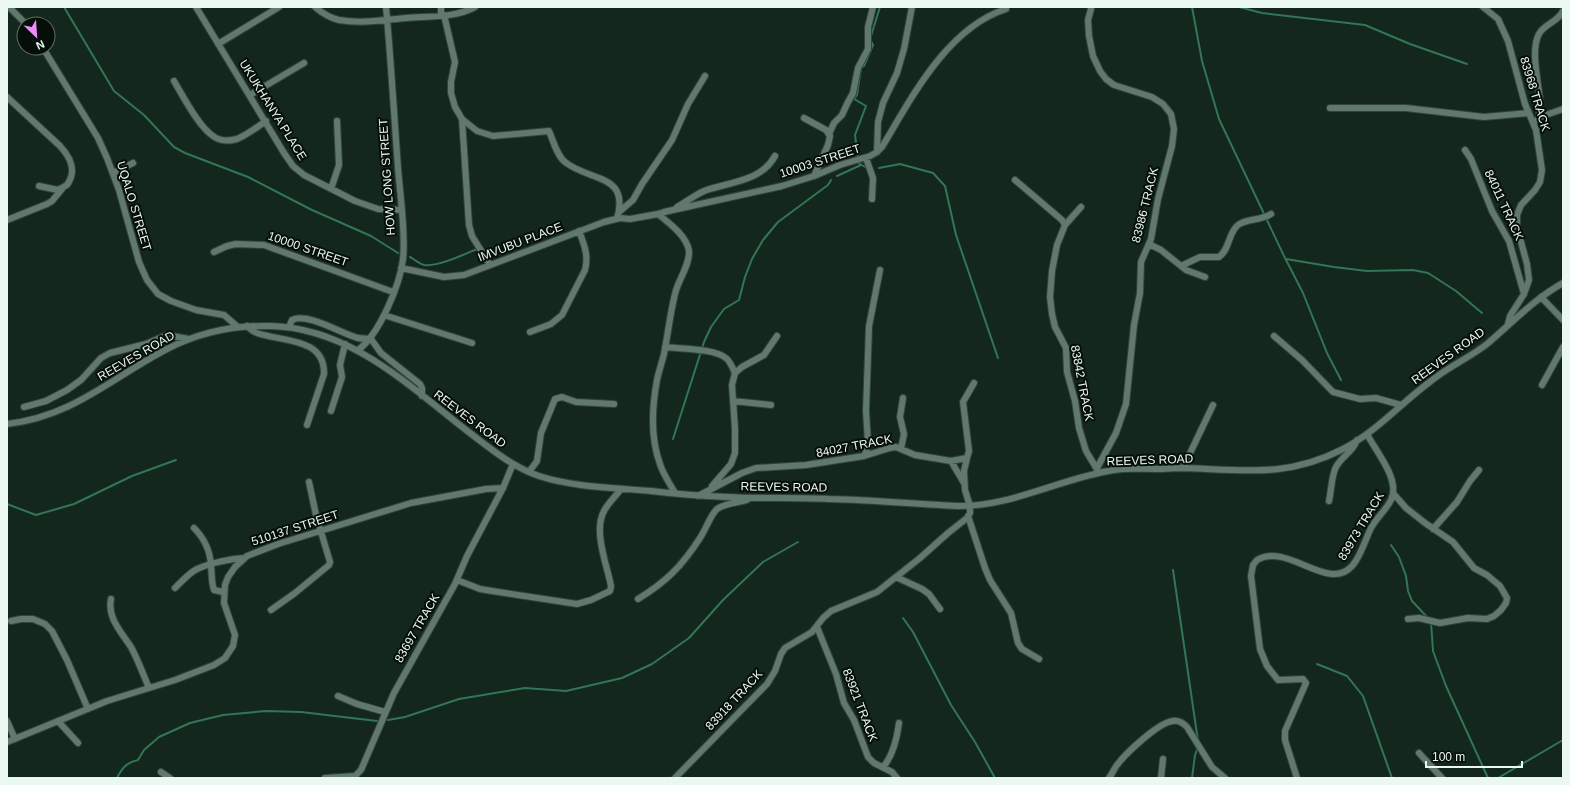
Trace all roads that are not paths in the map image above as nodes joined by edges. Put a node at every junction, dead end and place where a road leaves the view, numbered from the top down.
1 (9, 7) edge
2 (196, 7) edge
3 (279, 7) edge
4 (315, 7) edge
5 (386, 7) edge
6 (441, 7) edge
7 (475, 7) edge
8 (873, 7) edge
9 (912, 7) edge
10 (1483, 7) edge
11 (1006, 9) dead end
12 (1091, 9) dead end
13 (1563, 10) edge
14 (18, 16) edge
15 (443, 16) junction
16 (387, 20) junction
17 (218, 44) junction
18 (49, 56) edge
19 (304, 63) dead end
20 (705, 76) dead end
21 (174, 81) dead end
22 (250, 95) junction
23 (7, 97) edge
24 (1330, 108) dead end
25 (1563, 109) edge
26 (1529, 113) junction
27 (1539, 117) junction
28 (804, 118) dead end
29 (462, 119) junction
30 (266, 121) junction
31 (337, 121) dead end
32 (1534, 125) junction
33 (829, 134) junction
34 (1465, 150) dead end
35 (877, 152) junction
36 (775, 156) dead end
37 (866, 158) junction
38 (133, 164) dead end
39 (113, 173) junction
40 (814, 176) junction
41 (1015, 180) dead end
42 (39, 186) dead end
43 (331, 188) junction
44 (62, 189) junction
45 (872, 199) dead end
46 (1081, 207) dead end
47 (402, 210) junction
48 (673, 210) junction
49 (658, 214) junction
50 (1271, 214) dead end
51 (618, 216) junction
52 (647, 216) joint
53 (7, 220) edge
54 (1065, 225) junction
55 (579, 231) junction
56 (1149, 244) junction
57 (214, 252) dead end
58 (490, 265) junction
59 (1180, 266) junction
60 (401, 268) junction
61 (880, 270) dead end
62 (1205, 277) dead end
63 (1563, 283) edge
64 (393, 292) junction
65 (1524, 294) junction
66 (1541, 297) junction
67 (384, 315) junction
68 (1563, 320) edge
69 (1508, 324) junction
70 (247, 326) junction
71 (238, 327) junction
72 (289, 327) junction
73 (530, 332) dead end
74 (777, 336) dead end
75 (1274, 336) dead end
76 (189, 339) junction
77 (371, 339) junction
78 (345, 344) junction
79 (472, 344) dead end
80 (665, 347) junction
81 (1563, 347) edge
82 (358, 350) junction
83 (735, 373) junction
84 (974, 383) dead end
85 (1542, 385) dead end
86 (422, 396) junction
87 (903, 398) dead end
88 (733, 401) junction
89 (614, 404) dead end
90 (772, 405) dead end
91 (1213, 405) dead end
92 (1401, 405) junction
93 (24, 407) dead end
94 (331, 411) dead end
95 (7, 424) edge
96 (307, 425) dead end
97 (1367, 434) junction
98 (1357, 440) junction
99 (902, 449) junction
100 (864, 456) junction
101 (967, 458) junction
102 (951, 461) junction
103 (513, 464) junction
104 (1184, 468) junction
105 (1097, 470) junction
106 (1479, 470) dead end
107 (530, 472) junction
108 (309, 482) dead end
109 (964, 484) junction
110 (503, 488) junction
111 (621, 489) junction
112 (709, 489) junction
113 (675, 493) junction
114 (1393, 493) junction
115 (698, 496) junction
116 (754, 498) junction
117 (1329, 501) dead end
118 (970, 506) junction
119 (968, 516) junction
120 (194, 528) dead end
121 (1433, 529) junction
122 (320, 530) junction
123 (244, 558) junction
124 (211, 565) junction
125 (896, 577) junction
126 (457, 580) junction
127 (175, 588) dead end
128 (223, 592) junction
129 (111, 599) dead end
130 (638, 599) dead end
131 (940, 609) dead end
132 (271, 610) dead end
133 (1408, 619) dead end
134 (11, 621) dead end
135 (817, 627) junction
136 (1039, 659) dead end
137 (149, 688) junction
138 (338, 696) dead end
139 (88, 709) junction
140 (385, 712) junction
141 (7, 721) edge
142 (58, 721) junction
143 (899, 723) dead end
144 (15, 739) junction
145 (7, 742) edge
146 (78, 743) dead end
147 (1419, 753) dead end
148 (1163, 759) dead end
149 (883, 767) junction
150 (161, 772) dead end
151 (356, 777) edge
152 (170, 778) edge
153 (325, 778) edge
154 (343, 778) edge
155 (675, 778) edge
156 (897, 778) edge
157 (1109, 778) edge
158 (1161, 778) edge
159 (1225, 778) edge
160 (1297, 778) edge
161 (1442, 778) edge

1 - 14 street
2 - 17 street, UKUKHANYA PLACE
3 - 17 street
4 - 16 street
5 - 16 street, HOW LONG STREET
6 - 15 street
7 - 15 street
8 - 33 street
9 - 35 street
10 - 26 street, 83968 TRACK
11 - 35 street, 10003 STREET
12 - 56 street, 83986 TRACK
13 - 27 street
15 - 16 street
15 - 29 street
16 - 47 street, HOW LONG STREET
17 - 22 street, UKUKHANYA PLACE
18 - 39 street, UQALO STREET
19 - 22 street
20 - 51 street
21 - 30 street
22 - 30 street, UKUKHANYA PLACE
23 - 44 street
24 - 26 street
25 - 27 street
26 - 32 street, 83968 TRACK
27 - 32 street
28 - 33 street
29 - 51 street
29 - 58 street
30 - 43 street, UKUKHANYA PLACE
31 - 43 street
32 - 65 street, 83968 TRACK
33 - 40 street
34 - 65 street, 84011 TRACK
35 - 37 street, 10003 STREET
36 - 48 street
37 - 40 street, 10003 STREET
37 - 45 street
38 - 39 street
39 - 71 street, UQALO STREET
40 - 48 street, 10003 STREET
41 - 54 street
42 - 44 street
43 - 47 street, UKUKHANYA PLACE
44 - 53 street
46 - 54 street, 83842 TRACK
47 - 60 street, HOW LONG STREET
48 - 49 street, 10003 STREET
49 - 52 street, 10003 STREET
49 - 80 street
50 - 59 street
51 - 52 street, IMVUBU PLACE
51 - 55 street, IMVUBU PLACE
54 - 105 street, 83842 TRACK
55 - 58 street, IMVUBU PLACE
55 - 73 street
56 - 59 street
56 - 105 street, 83986 TRACK
57 - 64 street, 10000 STREET
58 - 60 street, IMVUBU PLACE
59 - 62 street
60 - 64 street, HOW LONG STREET
61 - 100 street
63 - 66 street, REEVES ROAD
64 - 67 street, HOW LONG STREET
65 - 69 street, 83968 TRACK
66 - 68 street
66 - 69 street, REEVES ROAD
67 - 77 street, HOW LONG STREET
67 - 79 street
69 - 92 street, REEVES ROAD
70 - 71 street, REEVES ROAD
70 - 72 street, REEVES ROAD
70 - 96 street
71 - 76 street, REEVES ROAD
72 - 77 street
72 - 78 street, REEVES ROAD
74 - 83 street
75 - 92 street
76 - 93 street
76 - 95 street, REEVES ROAD
77 - 82 street, HOW LONG STREET
77 - 86 street
78 - 82 street, REEVES ROAD
78 - 94 street
80 - 83 street
80 - 113 street
81 - 85 street
82 - 86 street, REEVES ROAD
83 - 88 street
84 - 101 street
86 - 103 street, REEVES ROAD
87 - 99 street
88 - 90 street
88 - 112 street
89 - 107 street
91 - 104 street
92 - 97 street, REEVES ROAD
97 - 98 street, REEVES ROAD
97 - 114 street, 83973 TRACK
98 - 104 street, REEVES ROAD
98 - 117 street
99 - 100 street, 84027 TRACK
99 - 102 street, 84027 TRACK
100 - 112 street, 84027 TRACK
101 - 102 street, 84027 TRACK
101 - 109 street
102 - 109 street
103 - 107 street, REEVES ROAD
103 - 110 street, 83697 TRACK
104 - 105 street, REEVES ROAD
105 - 118 street, REEVES ROAD
106 - 121 street
107 - 111 street, REEVES ROAD
108 - 122 street
109 - 118 street
110 - 122 street, 510137 STREET
110 - 126 street, 83697 TRACK
111 - 113 street, REEVES ROAD
111 - 126 street
112 - 115 street, 84027 TRACK
113 - 115 street, REEVES ROAD
114 - 121 street
114 - 160 street, 83973 TRACK
115 - 116 street, REEVES ROAD
116 - 118 street, REEVES ROAD
116 - 130 street
118 - 119 street
119 - 125 street, 83918 TRACK
119 - 136 street
120 - 124 street
121 - 133 street
122 - 123 street, 510137 STREET
122 - 132 street
123 - 124 street
123 - 128 street, 510137 STREET
124 - 127 street
124 - 128 street
125 - 131 street
125 - 135 street, 83918 TRACK
126 - 140 street, 83697 TRACK
128 - 137 street
129 - 137 street
134 - 139 street
135 - 149 street, 83921 TRACK
135 - 155 street, 83918 TRACK
137 - 139 street
138 - 140 street
139 - 142 street
140 - 151 street, 83697 TRACK
141 - 144 street
142 - 144 street
142 - 146 street
143 - 149 street
144 - 145 street
147 - 161 street
148 - 158 street
149 - 156 street, 83921 TRACK
150 - 152 street
151 - 154 street, 83697 TRACK
153 - 154 street, 83697 TRACK
157 - 159 street

